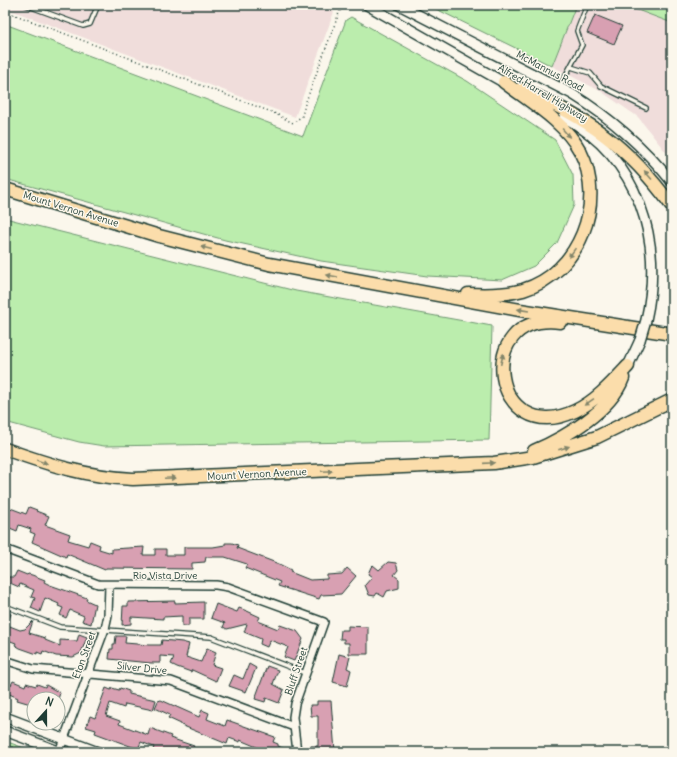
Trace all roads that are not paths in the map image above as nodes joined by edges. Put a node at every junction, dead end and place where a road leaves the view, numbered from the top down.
1 (26, 5) edge
2 (98, 5) edge
3 (367, 5) edge
4 (399, 5) edge
5 (587, 5) edge
6 (571, 67) junction
7 (504, 82) junction
8 (560, 87) junction
9 (646, 108) dead end
10 (672, 182) edge
11 (5, 189) edge
12 (672, 206) edge
13 (371, 283) junction
14 (672, 334) edge
15 (672, 341) edge
16 (628, 366) junction
17 (672, 400) edge
18 (5, 449) edge
19 (513, 460) junction
20 (5, 549) edge
21 (109, 585) junction
22 (5, 606) edge
23 (324, 622) joint
24 (105, 629) junction
25 (5, 660) edge
26 (305, 672) junction
27 (88, 673) junction
28 (5, 717) edge
29 (294, 727) junction
30 (5, 731) edge
31 (64, 739) junction
32 (60, 752) edge
33 (98, 752) edge
34 (297, 752) edge

1 - 2 lane
3 - 7 main road, Alfred Harrell Highway
4 - 8 main road, McMannus Road
5 - 6 lane
6 - 8 lane
6 - 9 lane
12 -> 7 highway
7 -> 13 highway
7 - 16 main road, Alfred Harrell Highway, bridge
8 - 10 main road, McMannus Road
13 -> 11 highway, Mount Vernon Avenue
14 -> 13 highway
16 -> 15 highway
16 - 19 highway
19 -> 17 highway
18 -> 19 highway, Mount Vernon Avenue
20 - 21 street, Rio Vista Drive
21 - 23 street, Rio Vista Drive
21 - 24 street, Eton Street
22 - 24 lane
23 - 26 street, Bluff Street
24 - 26 lane
24 - 27 street, Eton Street
25 - 27 street, Silver Drive
26 - 29 street, Bluff Street
27 - 29 street, Silver Drive
27 - 31 street, Eton Street
28 - 31 main road
29 - 34 street, Bluff Street
30 - 32 main road
31 - 32 street, Eton Street
31 - 33 main road

